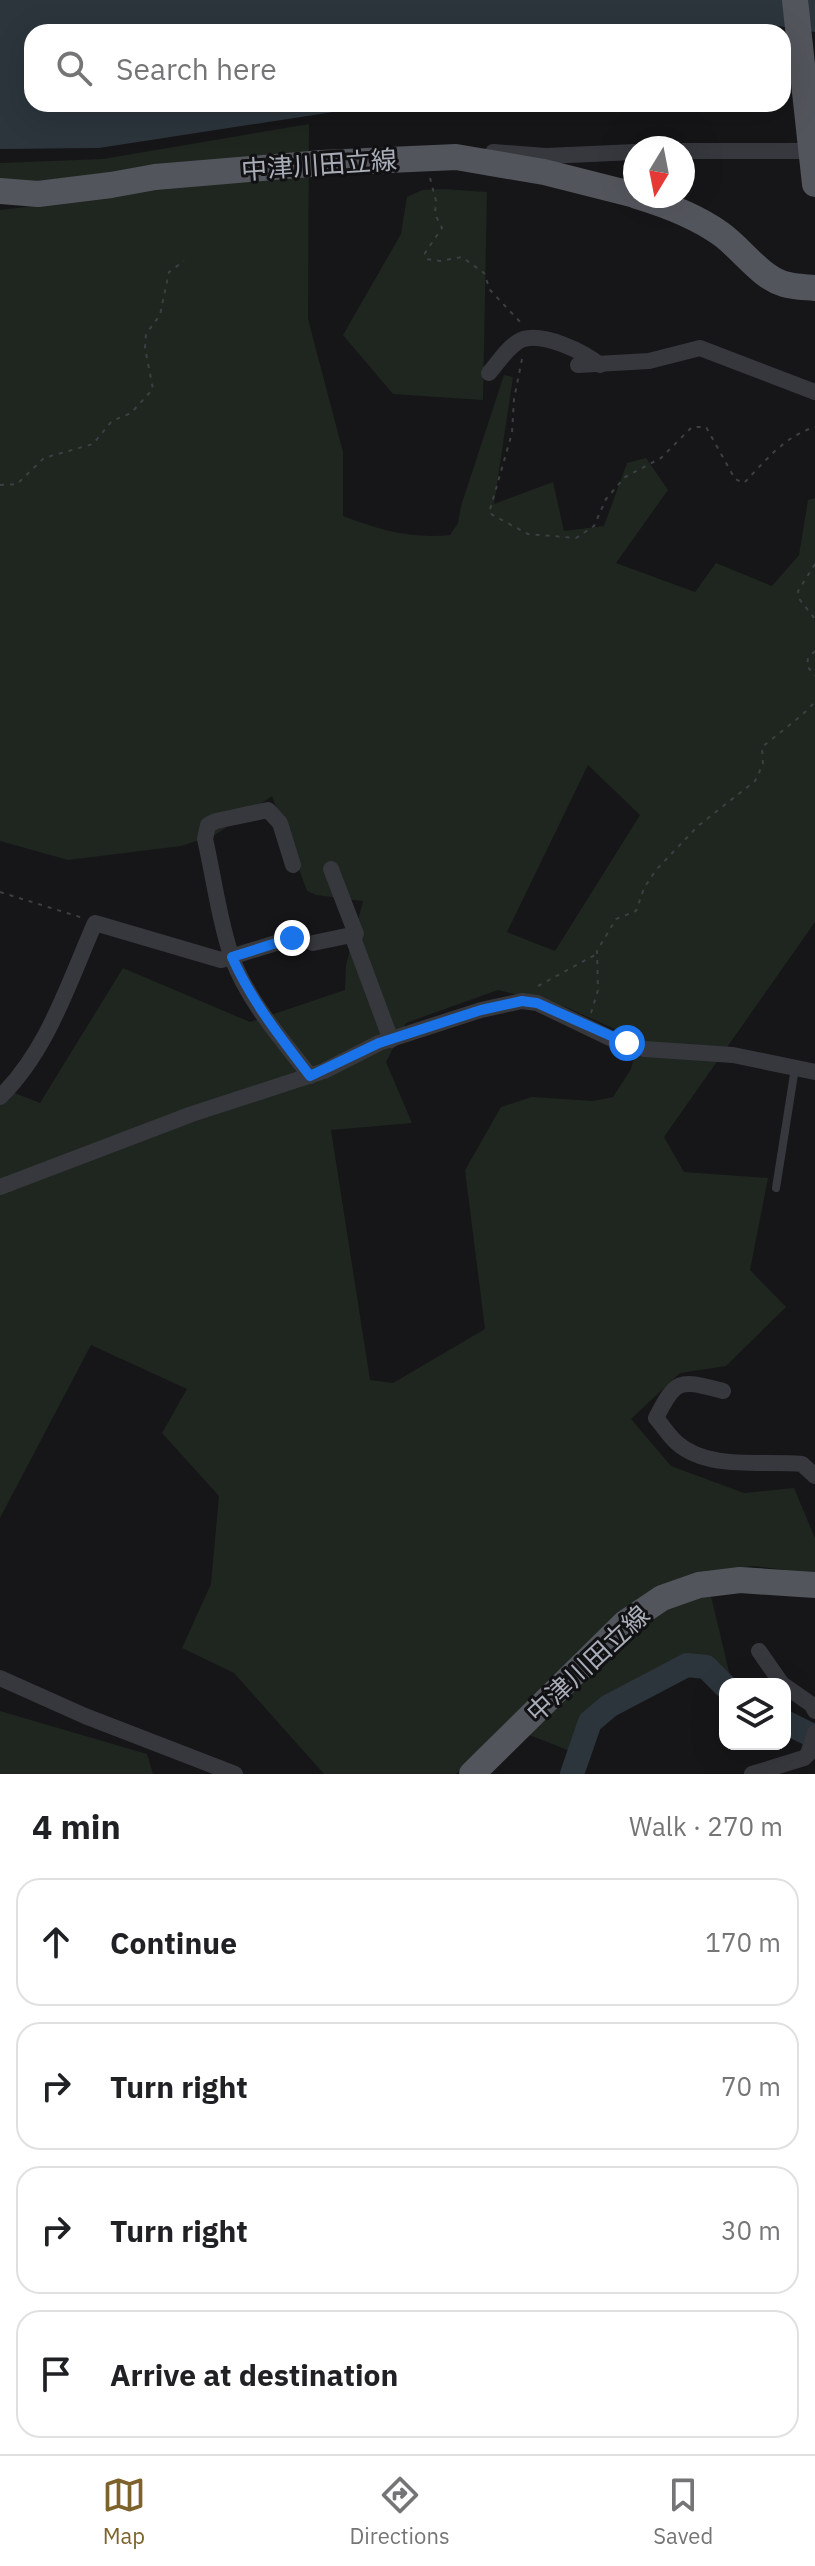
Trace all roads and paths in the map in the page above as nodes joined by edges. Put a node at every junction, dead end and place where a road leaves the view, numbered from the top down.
1 (795, 0) edge
2 (695, 151) edge
3 (815, 151) edge
4 (623, 154) edge
5 (545, 164) junction
6 (432, 174) dead end
7 (815, 184) edge
8 (0, 191) edge
9 (623, 191) edge
10 (673, 208) edge
11 (184, 261) dead end
12 (815, 288) edge
13 (534, 339) junction
14 (578, 365) dead end
15 (600, 365) junction
16 (489, 373) dead end
17 (815, 392) edge
18 (815, 427) edge
19 (0, 485) edge
20 (815, 564) edge
21 (815, 619) edge
22 (815, 651) edge
23 (815, 676) edge
24 (815, 702) edge
25 (293, 865) dead end
26 (331, 869) dead end
27 (0, 892) edge
28 (95, 923) junction
29 (352, 935) junction
30 (292, 938) dead end
31 (313, 943) dead end
32 (597, 954) junction
33 (232, 957) junction
34 (533, 1003) junction
35 (585, 1025) junction
36 (391, 1040) junction
37 (795, 1068) junction
38 (815, 1072) edge
39 (310, 1076) junction
40 (0, 1097) edge
41 (0, 1187) edge
42 (776, 1188) dead end
43 (723, 1391) dead end
44 (815, 1476) edge
45 (815, 1585) edge
46 (759, 1651) dead end
47 (0, 1678) edge
48 (779, 1678) edge
49 (791, 1690) edge
50 (815, 1711) edge
51 (813, 1738) edge
52 (235, 1774) edge
53 (472, 1774) edge
54 (752, 1774) edge

1 - 7 main road, bridge
2 - 3 street
4 - 5 street
5 - 8 main road, 中津川田立線
5 - 9 main road, 中津川田立線
6 - 13 path
10 - 12 main road, 中津川田立線
11 - 19 path
13 - 15 street
13 - 16 street
13 - 18 path
14 - 15 street
15 - 17 street
20 - 21 path
22 - 23 path
24 - 32 path
25 - 33 street
26 - 29 street
27 - 28 path
28 - 33 street
28 - 40 street
29 - 31 street
29 - 36 street
30 - 33 street
32 - 34 path
32 - 35 path
33 - 39 street
34 - 35 street
34 - 36 street
35 - 37 street
36 - 39 street
37 - 38 street
37 - 42 lane
39 - 41 street
43 - 44 street
45 - 53 main road, 中津川田立線
46 - 48 street
47 - 52 street
49 - 50 street
51 - 54 street

